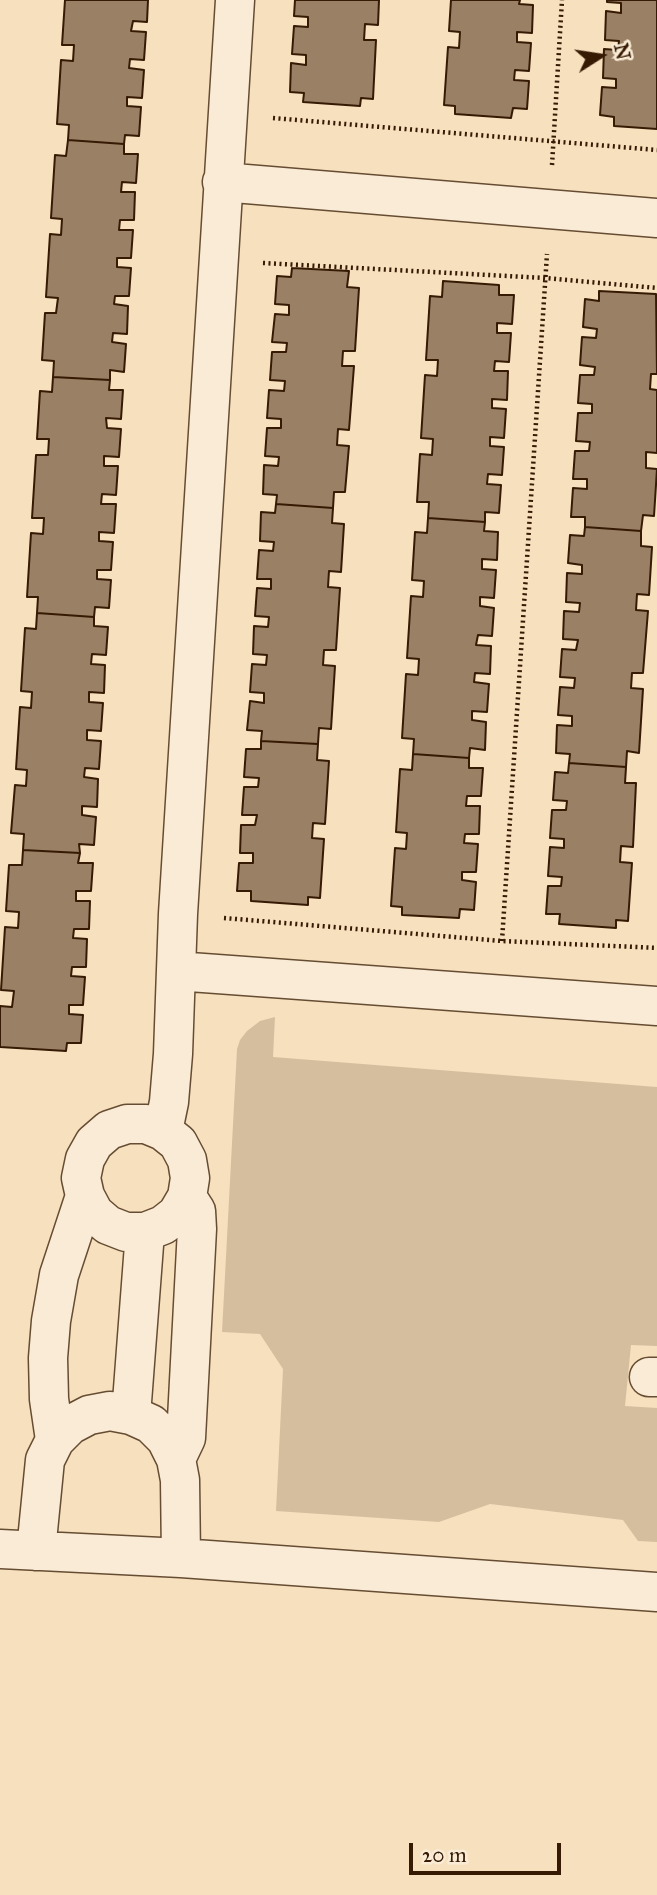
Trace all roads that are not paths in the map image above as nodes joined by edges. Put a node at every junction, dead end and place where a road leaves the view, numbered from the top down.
1 (235, 0) edge
2 (222, 182) junction
3 (657, 218) edge
4 (176, 971) junction
5 (657, 1006) edge
6 (163, 1131) junction
7 (85, 1196) junction
8 (187, 1197) junction
9 (145, 1232) junction
10 (131, 1415) junction
11 (55, 1440) junction
12 (176, 1459) junction
13 (18, 1550) edge
14 (181, 1558) junction
15 (657, 1592) edge

1 - 2 street
2 - 3 street
2 - 4 street
4 - 5 street
4 - 6 street
6 - 7 street
6 - 8 street
7 - 9 street
7 - 11 street
8 - 9 street
8 - 12 street
9 - 10 street
10 - 11 street
10 - 12 street
11 - 13 street
12 - 14 street
13 - 14 street
14 - 15 street

